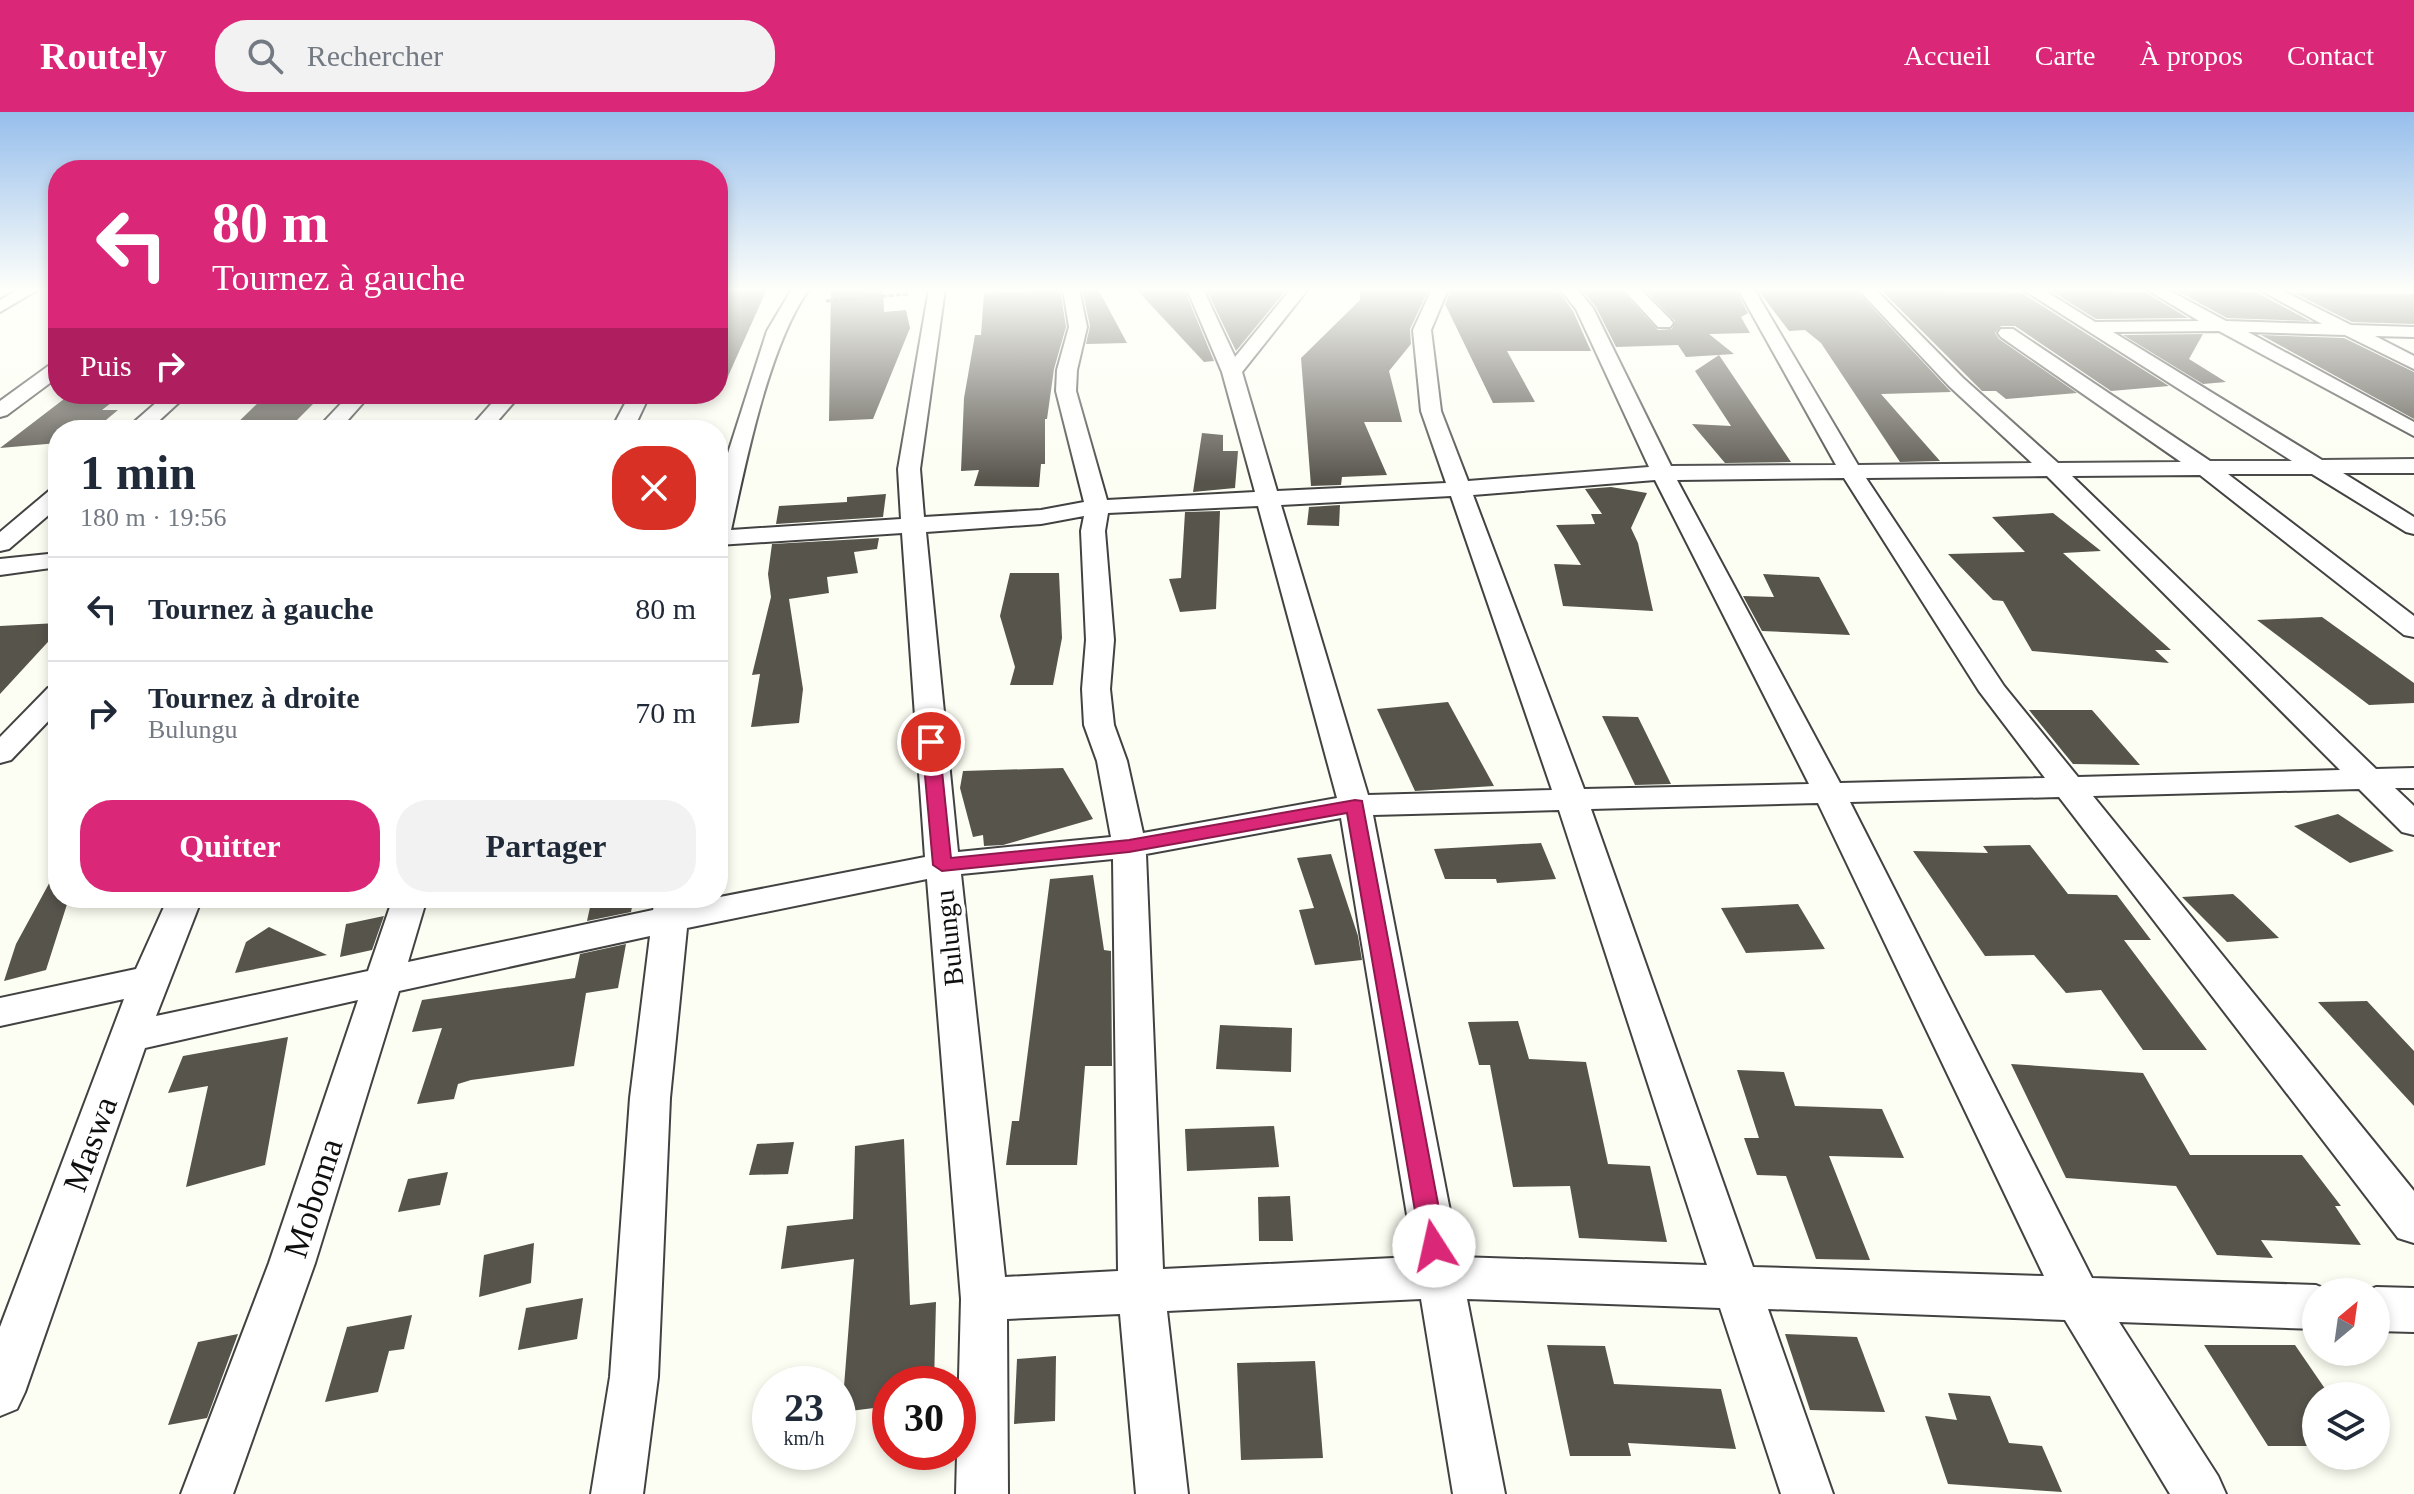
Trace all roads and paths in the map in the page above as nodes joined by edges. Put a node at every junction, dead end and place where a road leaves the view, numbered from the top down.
1 (768, 353) edge
2 (927, 353) edge
3 (1071, 353) edge
4 (1224, 353) edge
5 (1247, 353) edge
6 (1425, 353) edge
7 (1606, 353) edge
8 (1783, 353) edge
9 (1928, 353) edge
10 (2037, 353) edge
11 (2135, 353) edge
12 (2269, 353) edge
13 (2394, 353) edge
14 (2414, 363) edge
15 (1232, 372) junction
16 (48, 375) edge
17 (166, 404) edge
18 (352, 404) edge
19 (502, 404) edge
20 (0, 411) edge
21 (148, 420) edge
22 (336, 420) edge
23 (488, 420) edge
24 (2414, 430) edge
25 (728, 463) edge
26 (2317, 466) junction
27 (2414, 466) edge
28 (2204, 467) junction
29 (2054, 471) junction
30 (1665, 473) junction
31 (1852, 473) junction
32 (1460, 489) junction
33 (1267, 498) junction
34 (48, 503) edge
35 (1097, 507) junction
36 (913, 524) junction
37 (2414, 527) edge
38 (728, 535) edge
39 (0, 544) edge
40 (48, 561) edge
41 (0, 567) edge
42 (2414, 629) edge
43 (48, 704) edge
44 (0, 754) edge
45 (2366, 778) junction
46 (2414, 778) edge
47 (2070, 789) junction
48 (1830, 794) junction
49 (1571, 800) junction
50 (1355, 805) junction
51 (2414, 825) edge
52 (1129, 846) junction
53 (942, 865) junction
54 (728, 899) edge
55 (181, 908) edge
56 (407, 908) edge
57 (671, 908) edge
58 (150, 980) junction
59 (383, 981) junction
60 (0, 1012) edge
61 (130, 1036) junction
62 (2414, 1224) edge
63 (1439, 1277) junction
64 (1739, 1285) junction
65 (1141, 1291) junction
66 (984, 1299) junction
67 (2079, 1300) junction
68 (2302, 1307) edge
69 (2390, 1309) edge
70 (2414, 1310) edge
71 (0, 1392) edge
72 (207, 1494) edge
73 (617, 1494) edge
74 (982, 1494) edge
75 (1162, 1494) edge
76 (1479, 1494) edge
77 (1807, 1494) edge
78 (2200, 1494) edge

1 - 25 street
2 - 36 street, Bulungu
3 - 35 street
4 - 15 street
5 - 15 street
6 - 32 street
7 - 30 street
8 - 31 street
9 - 29 street
10 - 28 street
11 - 26 street
12 - 24 street
13 - 14 street
15 - 33 street
16 - 20 street
17 - 21 street
18 - 22 street
19 - 23 street
26 - 27 street
26 - 28 street
26 - 37 street
28 - 29 street
28 - 42 street
29 - 31 street
29 - 45 street
30 - 31 street
30 - 32 street
30 - 48 street
31 - 47 street
32 - 33 street
32 - 49 street
33 - 35 street
33 - 50 street
34 - 39 street
35 - 36 street
35 - 52 street
36 - 38 street
36 - 53 street, Bulungu
40 - 41 street
43 - 44 street
45 - 46 street
45 - 47 street
45 - 51 street
47 - 48 street
47 - 62 street
48 - 49 street
48 - 67 street
49 - 50 street
49 - 64 street
50 - 52 street
50 - 63 street
52 - 53 street
52 - 65 street
53 - 54 street
53 - 66 street, Bulungu
55 - 58 street, Maswa
56 - 59 street, Moboma
57 - 59 street
57 - 73 street
58 - 60 street
58 - 61 street, Maswa
59 - 61 street
59 - 72 street, Moboma
61 - 71 street, Maswa
63 - 64 street
63 - 65 street
63 - 76 street
64 - 67 street
64 - 77 street
65 - 66 street
65 - 75 street
66 - 74 street, Bulungu
67 - 68 street
67 - 78 street
69 - 70 street

